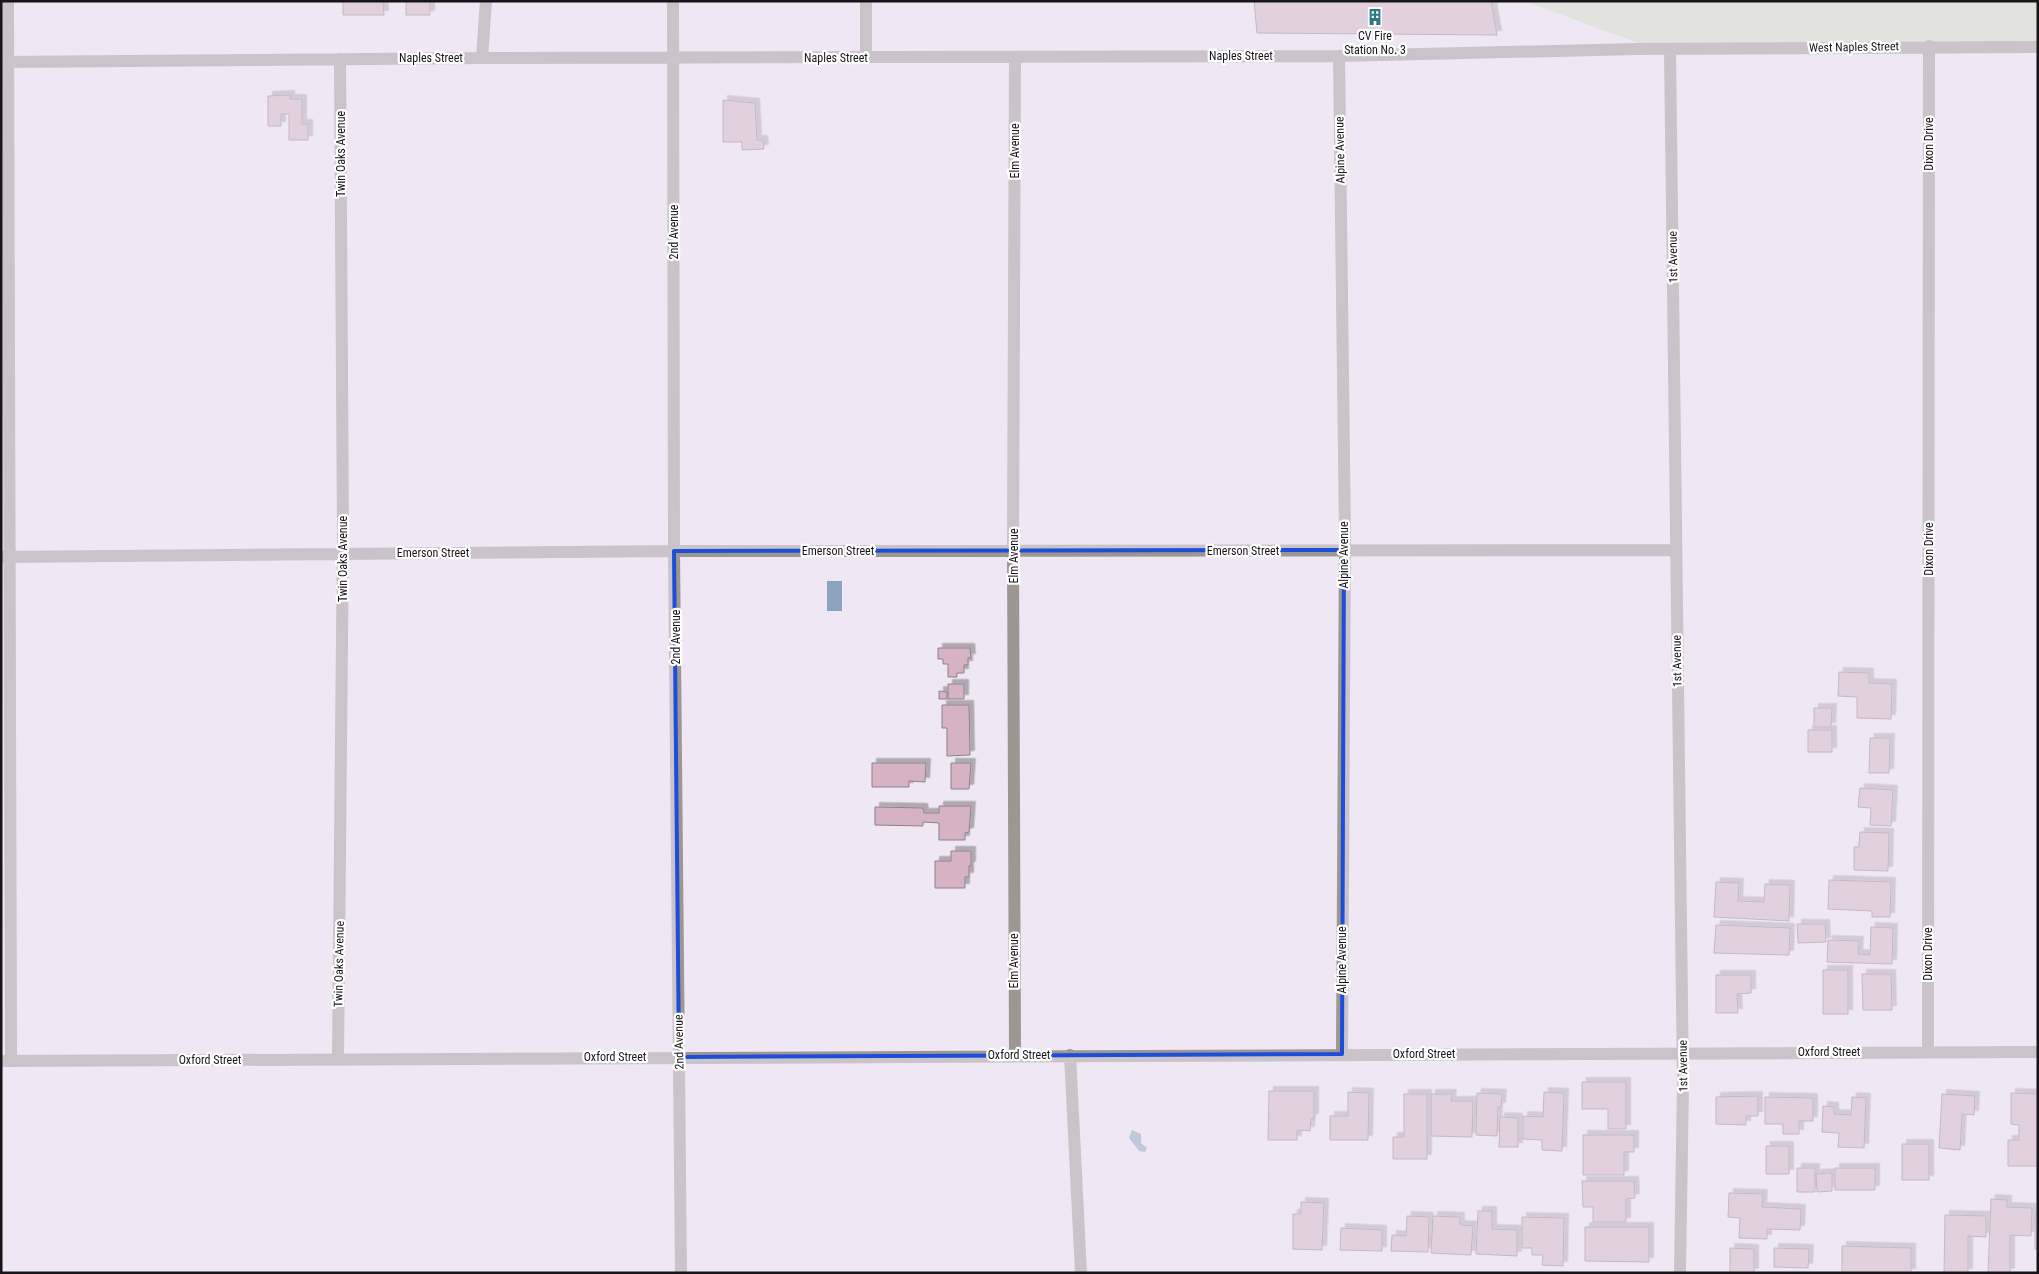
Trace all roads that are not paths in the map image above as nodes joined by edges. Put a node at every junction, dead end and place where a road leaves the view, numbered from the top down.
1 (8, 1) edge
2 (486, 1) edge
3 (673, 1) edge
4 (866, 1) edge
5 (1929, 46) junction
6 (2038, 47) edge
7 (1670, 50) junction
8 (1339, 56) junction
9 (673, 57) junction
10 (482, 58) junction
11 (866, 58) junction
12 (1015, 58) junction
13 (340, 59) junction
14 (5, 62) edge
15 (1344, 550) junction
16 (1675, 550) junction
17 (674, 551) junction
18 (1013, 551) junction
19 (342, 554) junction
20 (5, 557) edge
21 (1928, 1052) junction
22 (2038, 1052) edge
23 (1682, 1053) junction
24 (1342, 1054) junction
25 (1015, 1055) junction
26 (1070, 1055) junction
27 (679, 1057) junction
28 (338, 1059) junction
29 (6, 1061) edge
30 (681, 1273) edge
31 (1081, 1273) edge
32 (1680, 1273) edge

1 - 14 street
2 - 10 street
3 - 9 street, 2nd Avenue
4 - 11 street
5 - 6 street, West Naples Street
5 - 7 street, West Naples Street
5 - 21 street, Dixon Drive
7 - 8 street, Naples Street
7 - 16 street, 1st Avenue
8 - 12 street, Naples Street
8 - 15 street, Alpine Avenue
9 - 10 street, Naples Street
9 - 11 street, Naples Street
9 - 17 street, 2nd Avenue
10 - 13 street, Naples Street
11 - 12 street, Naples Street
12 - 18 street, Elm Avenue
13 - 14 street, Naples Street
13 - 19 street, Twin Oaks Avenue
14 - 20 street
15 - 16 street, Emerson Street
15 - 18 street, Emerson Street
15 - 24 street, Alpine Avenue
16 - 23 street, 1st Avenue
17 - 18 street, Emerson Street
17 - 19 street, Emerson Street
17 - 27 street, 2nd Avenue
18 - 25 street, Elm Avenue
19 - 20 street, Emerson Street
19 - 28 street, Twin Oaks Avenue
20 - 29 street
21 - 22 street, Oxford Street
21 - 23 street, Oxford Street
23 - 24 street, Oxford Street
23 - 32 street, 1st Avenue
24 - 26 street, Oxford Street
25 - 26 street, Oxford Street
25 - 27 street, Oxford Street
26 - 31 street
27 - 28 street, Oxford Street
27 - 30 street, 2nd Avenue
28 - 29 street, Oxford Street

